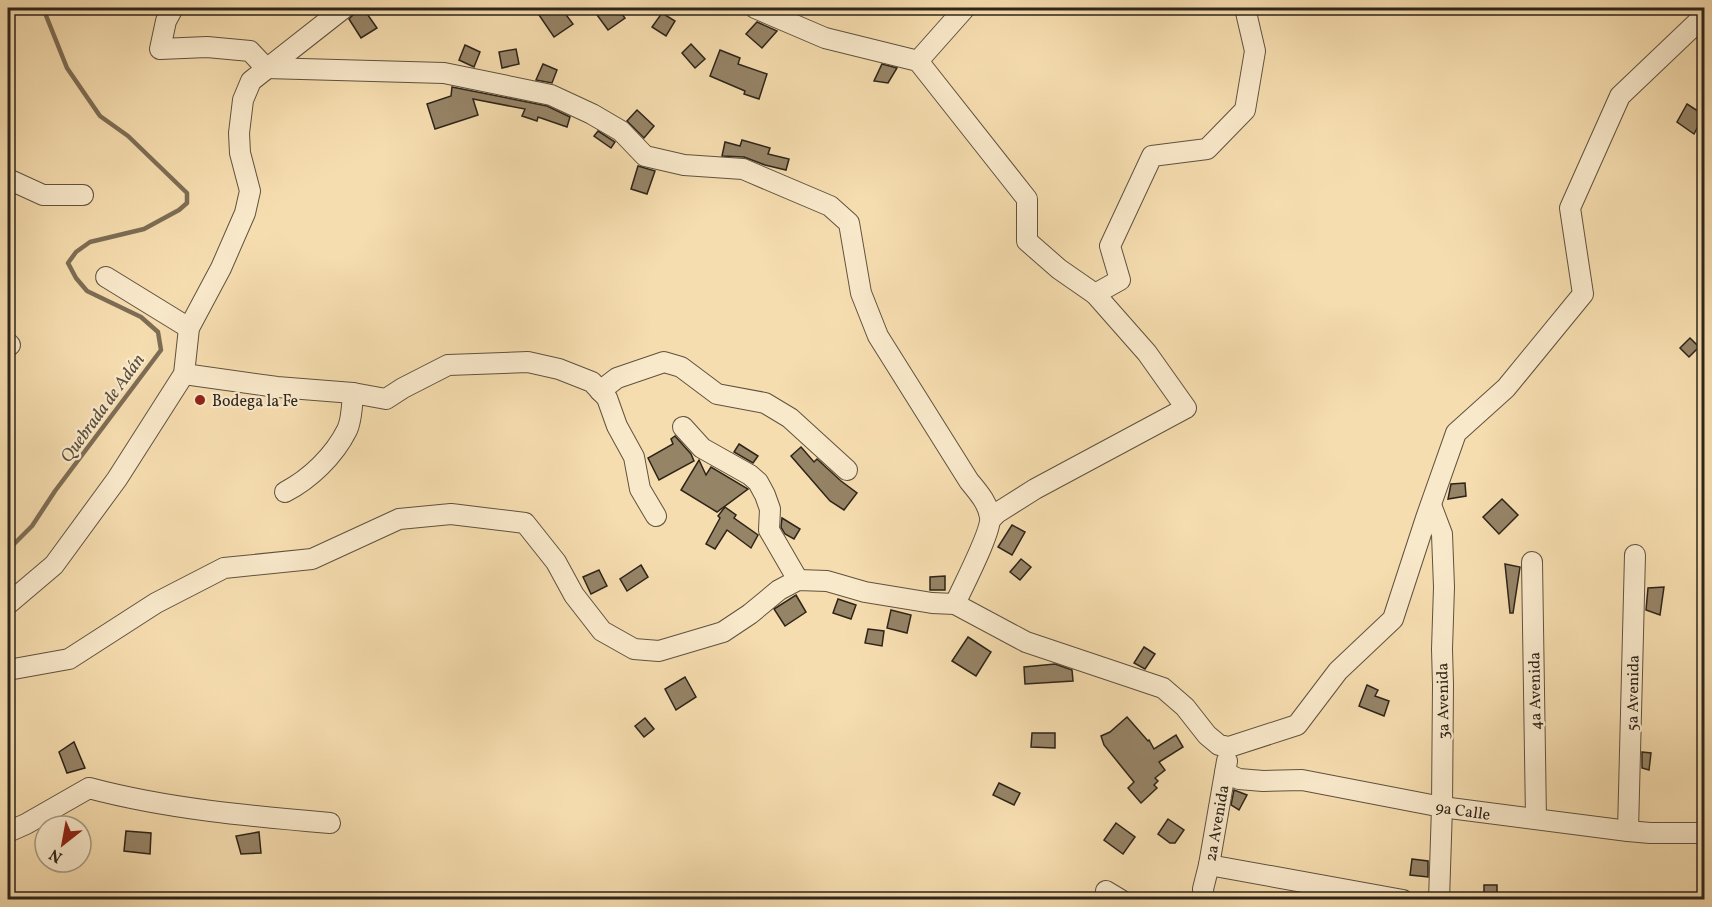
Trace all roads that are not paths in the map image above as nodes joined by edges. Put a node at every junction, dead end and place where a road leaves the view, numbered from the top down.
1 (173, 8) edge
2 (344, 8) edge
3 (755, 8) edge
4 (965, 8) edge
5 (1245, 8) edge
6 (1704, 16) edge
7 (918, 61) junction
8 (266, 68) junction
9 (8, 179) edge
10 (83, 195) dead end
11 (106, 277) dead end
12 (1095, 294) junction
13 (189, 328) junction
14 (184, 374) junction
15 (600, 391) junction
16 (353, 393) junction
17 (683, 427) dead end
18 (847, 470) dead end
19 (285, 492) dead end
20 (1431, 505) junction
21 (656, 516) dead end
22 (991, 519) junction
23 (1635, 555) dead end
24 (1532, 562) dead end
25 (798, 580) junction
26 (8, 604) edge
27 (955, 604) junction
28 (8, 670) edge
29 (1229, 747) junction
30 (1225, 773) junction
31 (1442, 807) junction
32 (1536, 819) junction
33 (330, 823) dead end
34 (1628, 831) junction
35 (8, 832) edge
36 (1704, 833) edge
37 (1209, 865) junction
38 (1204, 900) edge
39 (1403, 900) edge
40 (1438, 900) edge

1 - 8 street
2 - 8 street
3 - 7 street
4 - 7 street
5 - 12 street
6 - 20 street
7 - 12 street
8 - 13 street
8 - 22 street
9 - 10 street
11 - 13 street
12 - 22 street
13 - 14 street
14 - 16 street
14 - 26 street
15 - 16 street
15 - 18 street
15 - 21 street
16 - 19 street
17 - 25 street
20 - 29 street
20 - 31 street, 3a Avenida
22 - 27 street
23 - 34 street, 5a Avenida
24 - 32 street, 4a Avenida
25 - 27 street
25 - 28 street
27 - 29 street
29 - 30 street, 2a Avenida
30 - 31 street, 9a Calle
30 - 37 street, 2a Avenida
31 - 32 street, 9a Calle
31 - 40 street, 3a Avenida
32 - 34 street, 9a Calle
33 - 35 street
34 - 36 street, 9a Calle
37 - 38 street, 2a Avenida
37 - 39 street

